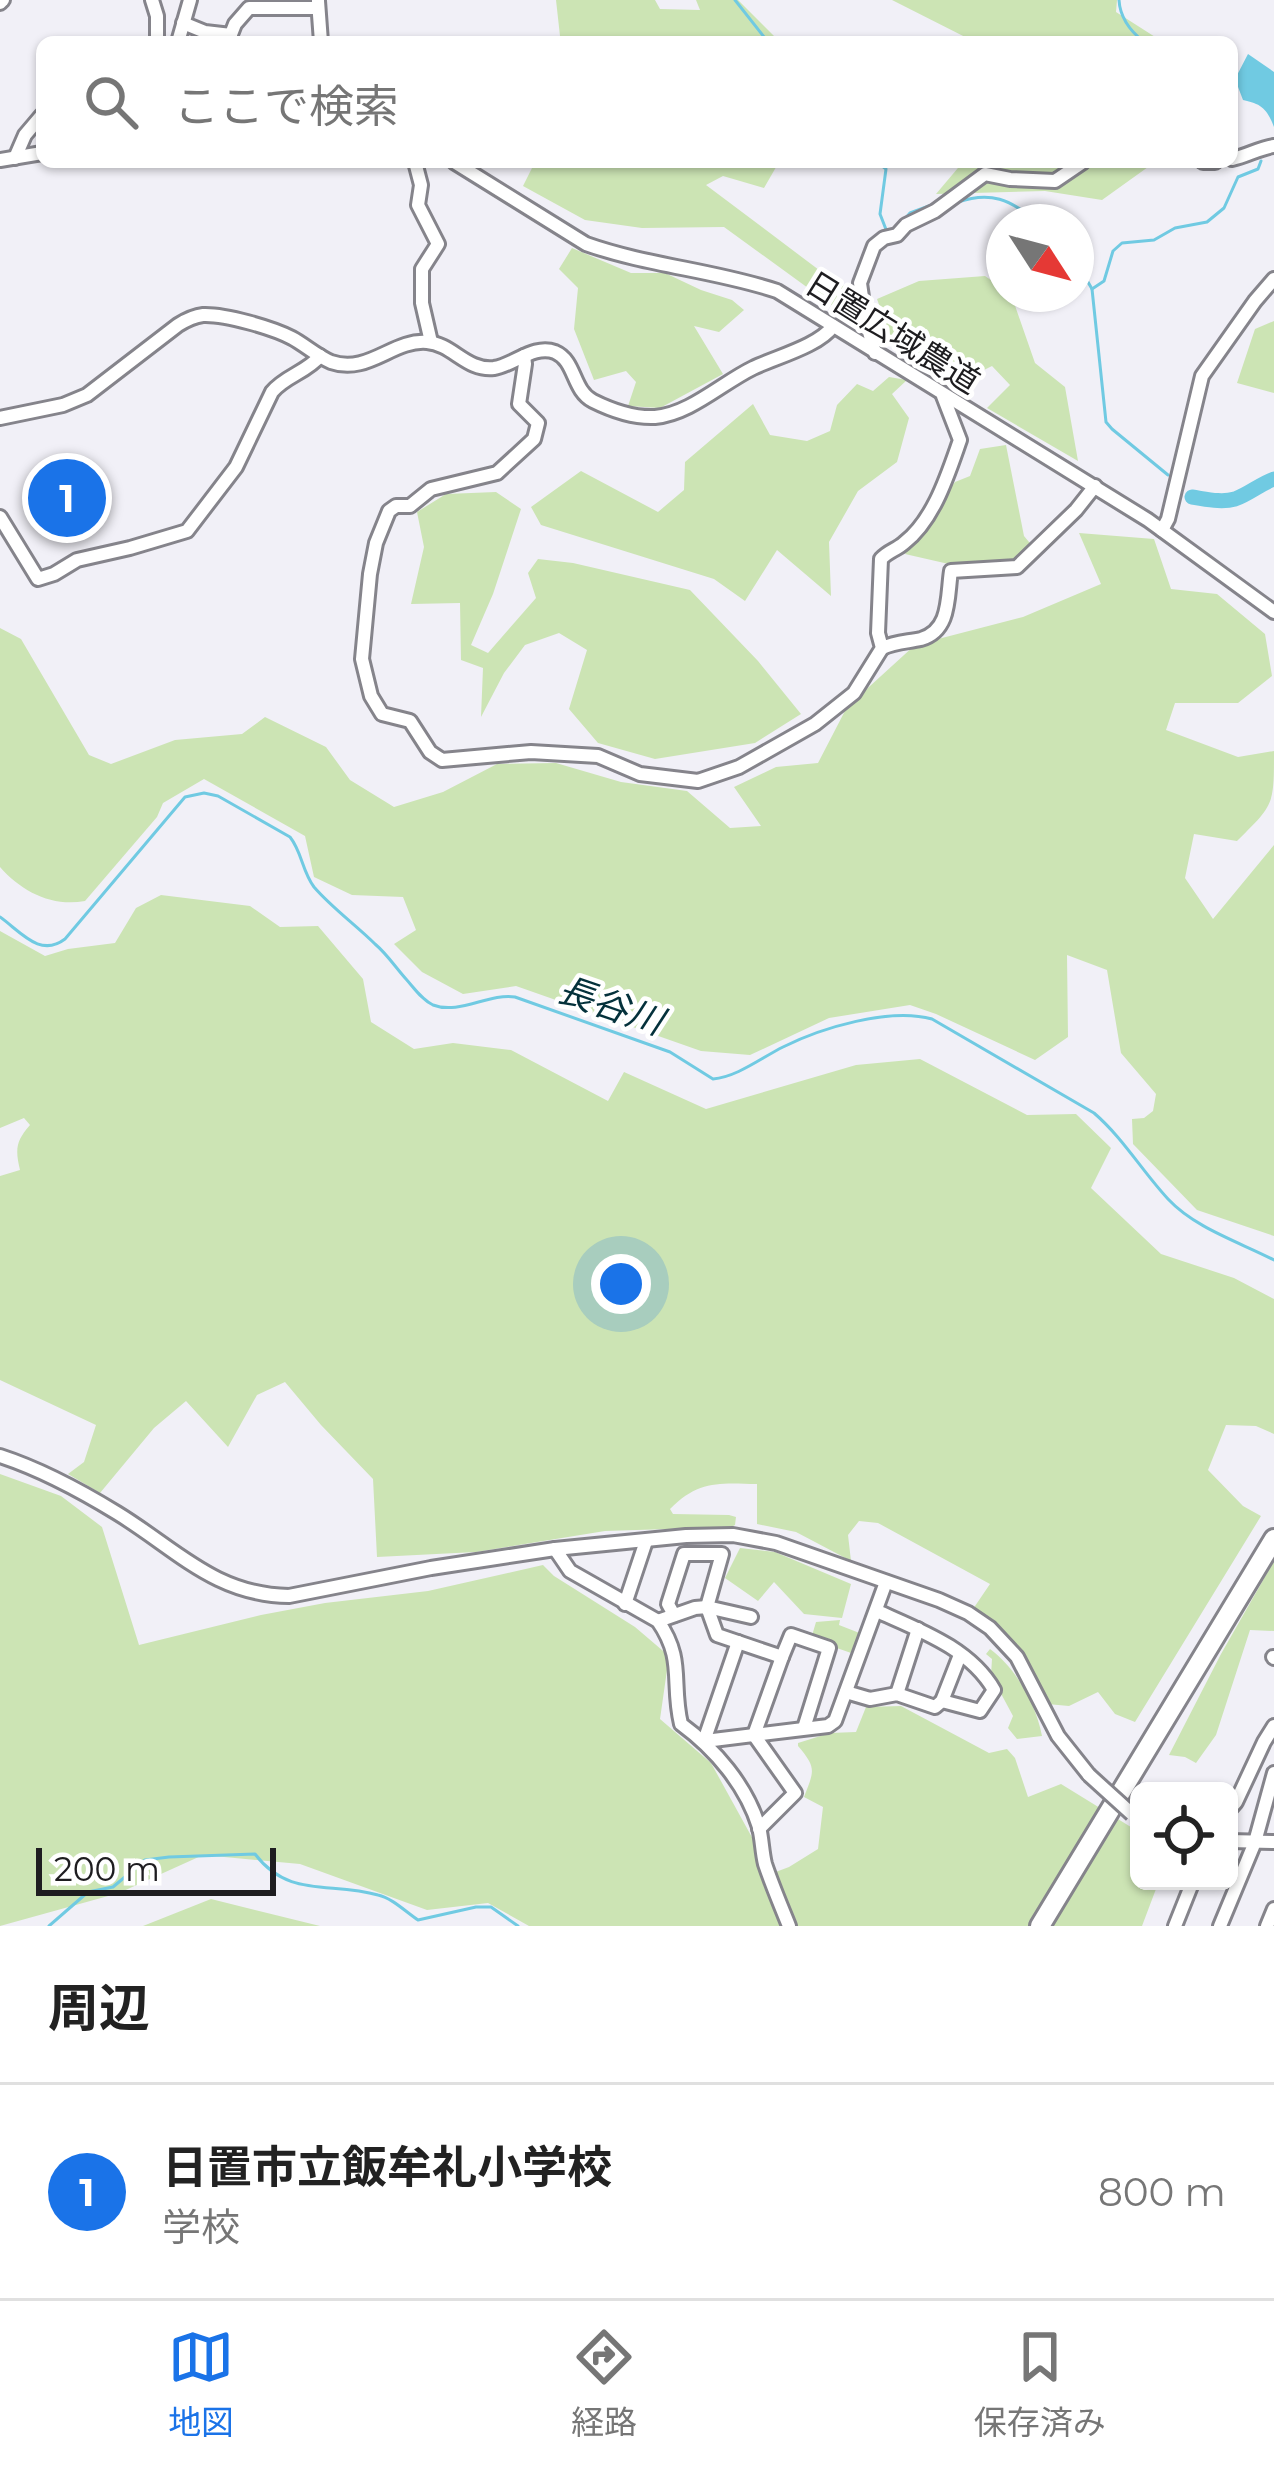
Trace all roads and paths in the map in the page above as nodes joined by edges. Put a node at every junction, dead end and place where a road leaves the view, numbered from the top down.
1 (152, 0) edge
2 (190, 0) edge
3 (318, 4) edge
4 (183, 23) junction
5 (157, 36) edge
6 (180, 36) edge
7 (220, 36) edge
8 (231, 36) edge
9 (321, 36) edge
10 (36, 122) edge
11 (1274, 146) edge
12 (1238, 158) edge
13 (8, 159) edge
14 (417, 168) edge
15 (464, 168) edge
16 (1075, 168) edge
17 (1274, 279) edge
18 (833, 326) junction
19 (431, 342) junction
20 (874, 353) junction
21 (320, 356) junction
22 (524, 356) junction
23 (943, 396) junction
24 (0, 418) edge
25 (1094, 486) junction
26 (0, 517) edge
27 (1162, 530) junction
28 (1274, 612) edge
29 (882, 648) junction
30 (0, 1456) edge
31 (1274, 1539) edge
32 (646, 1541) junction
33 (555, 1550) junction
34 (886, 1582) junction
35 (626, 1604) junction
36 (706, 1607) junction
37 (877, 1611) junction
38 (674, 1615) junction
39 (751, 1617) dead end
40 (658, 1621) junction
41 (918, 1629) junction
42 (738, 1642) junction
43 (960, 1655) junction
44 (782, 1657) junction
45 (846, 1692) junction
46 (897, 1694) junction
47 (942, 1701) junction
48 (1274, 1726) edge
49 (804, 1728) junction
50 (754, 1735) junction
51 (705, 1741) junction
52 (1274, 1773) edge
53 (1271, 1789) edge
54 (1238, 1798) edge
55 (1130, 1812) edge
56 (759, 1829) junction
57 (1238, 1841) edge
58 (1255, 1842) junction
59 (1274, 1842) edge
60 (1190, 1890) edge
61 (1274, 1909) edge
62 (1180, 1924) edge
63 (789, 1926) edge
64 (1040, 1926) edge
65 (1220, 1926) edge
66 (1267, 1926) edge

1 - 5 street
2 - 4 street
3 - 8 street
3 - 9 street
4 - 6 street
4 - 7 street
10 - 13 street
11 - 12 street
14 - 19 street
15 - 18 street, 日置広域農道
16 - 20 street
17 - 27 street
18 - 20 street, 日置広域農道
18 - 22 street
19 - 21 street
19 - 22 street
20 - 23 street, 日置広域農道
21 - 24 street
21 - 26 street
22 - 29 street
23 - 25 street, 日置広域農道
23 - 29 street
25 - 27 street, 日置広域農道
25 - 29 street
27 - 28 street, 日置広域農道
30 - 33 street
31 - 64 highway
32 - 33 street
32 - 34 street
32 - 35 street
33 - 35 street
34 - 37 street
34 - 55 street, bridge
35 - 40 street
36 - 38 street
36 - 38 street
36 - 39 street
36 - 42 street
37 - 41 street
37 - 45 street
38 - 40 street
40 - 51 street
41 - 43 street
41 - 46 street
42 - 44 street
42 - 51 street
43 - 47 street
43 - 47 street
44 - 49 street
44 - 50 street
45 - 46 street
45 - 49 street
46 - 47 street
48 - 54 street
49 - 50 street
50 - 51 street
50 - 56 street
51 - 56 street
52 - 53 street
53 - 58 street
56 - 63 street
57 - 58 street
58 - 59 street
58 - 65 street
60 - 62 street
61 - 66 street

